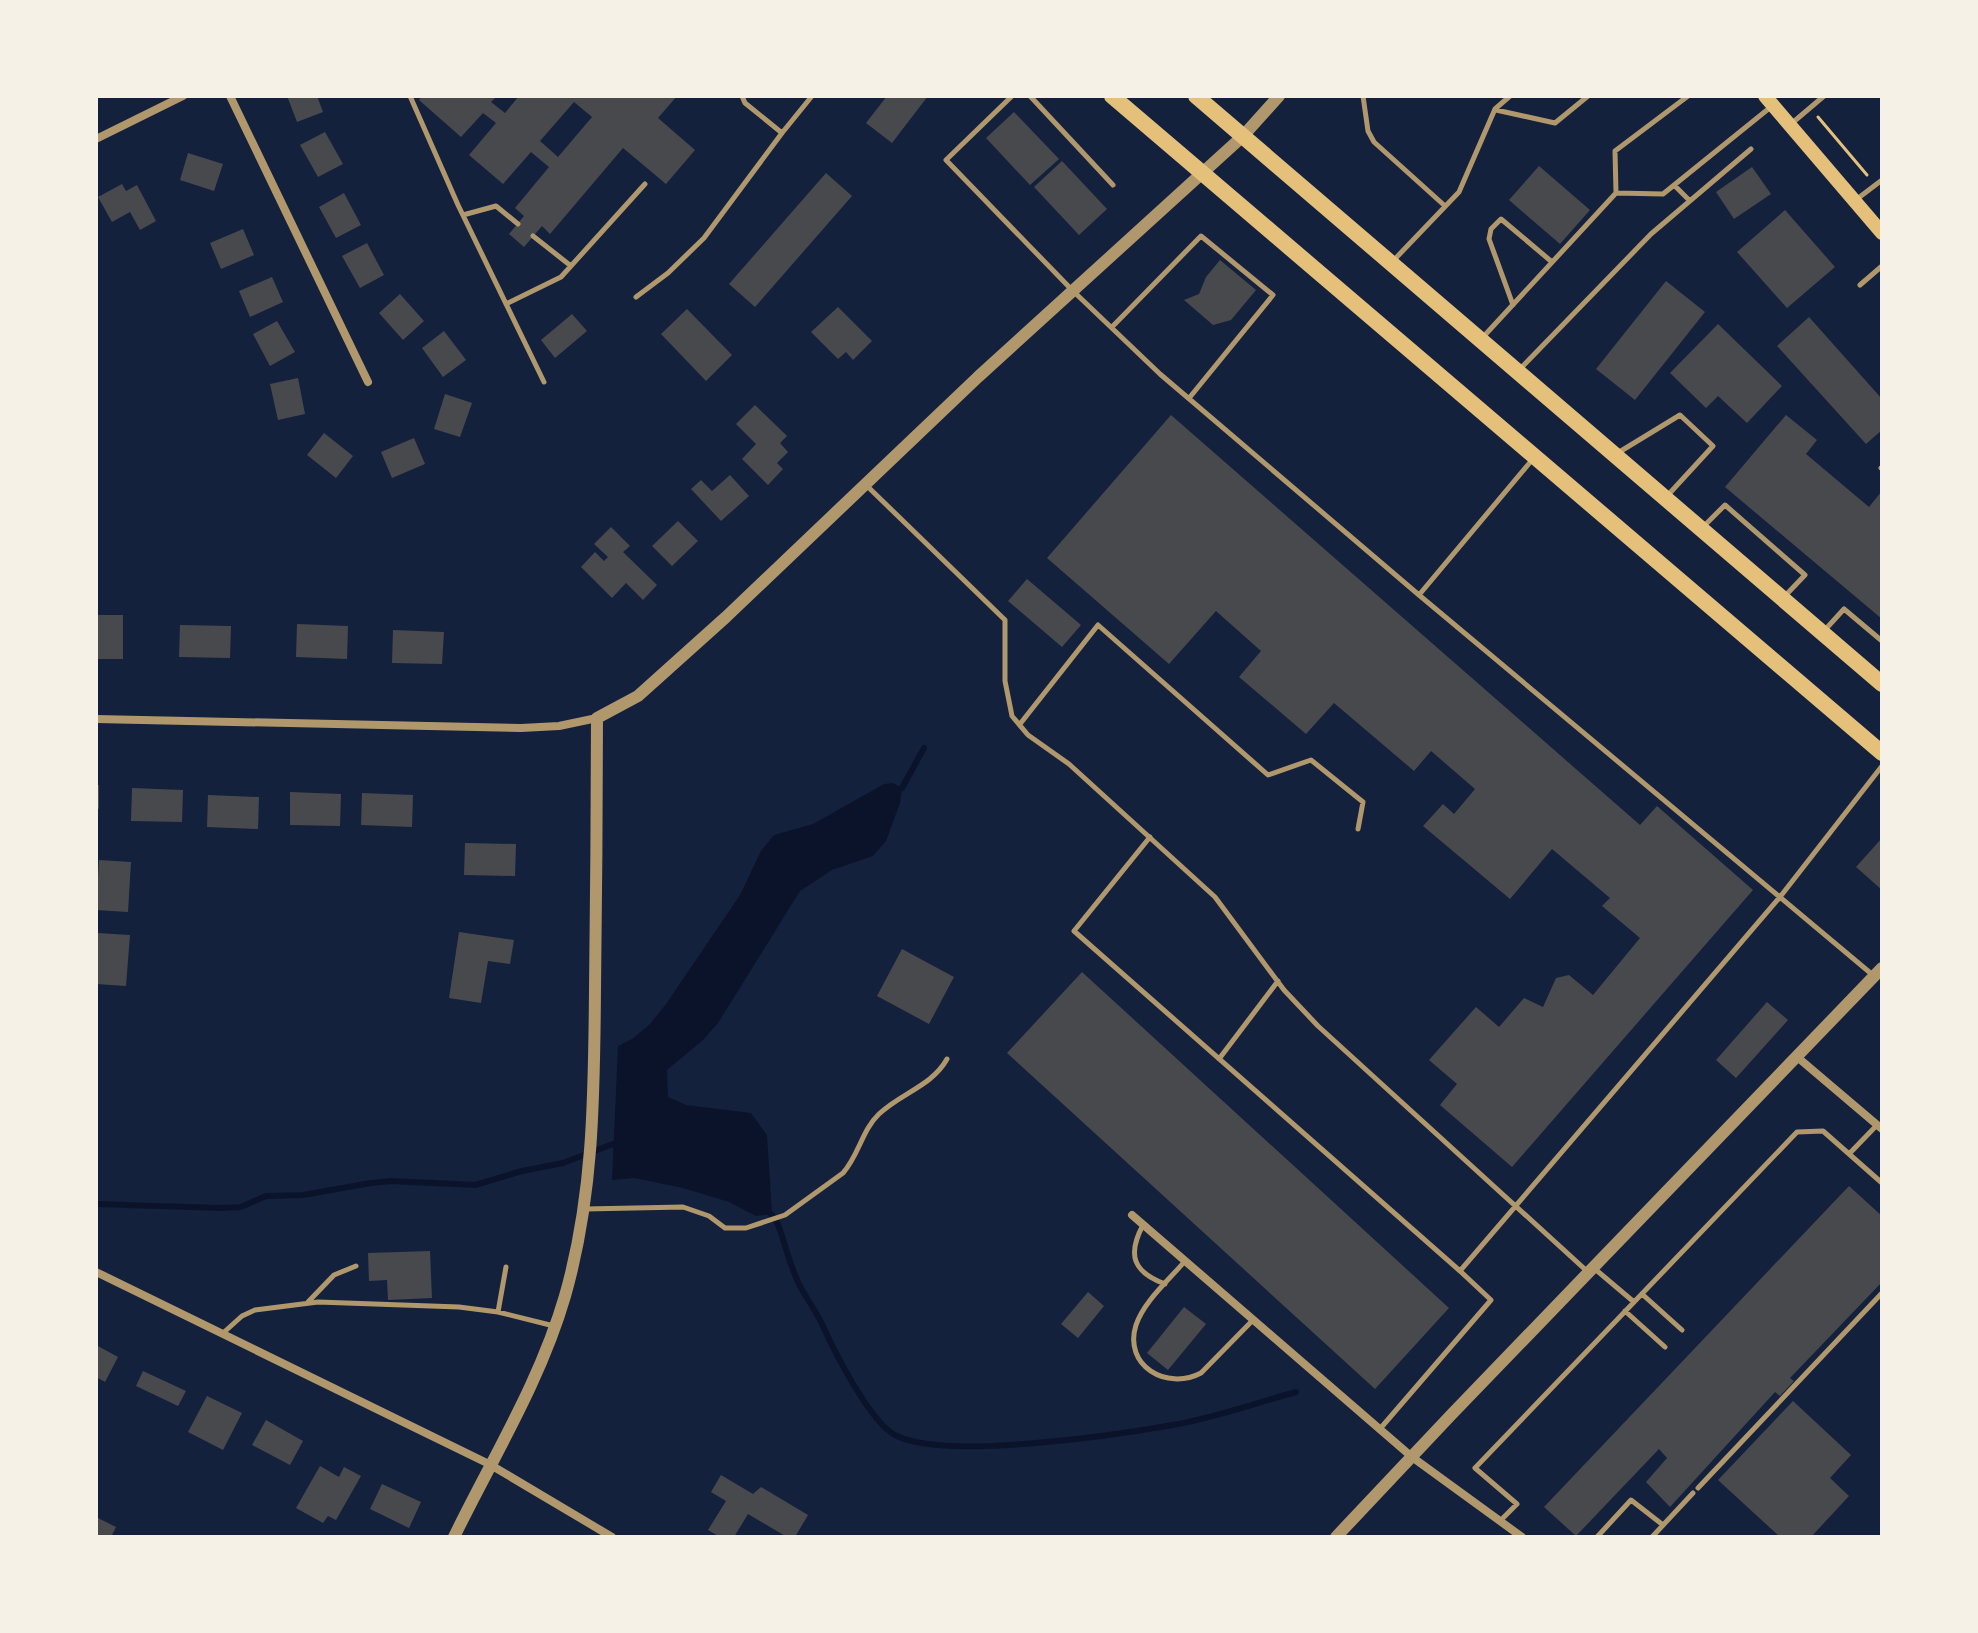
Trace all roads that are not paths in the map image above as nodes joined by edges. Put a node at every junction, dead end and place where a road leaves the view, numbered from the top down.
1 (183, 96) edge
2 (230, 96) edge
3 (410, 96) edge
4 (742, 96) edge
5 (812, 96) edge
6 (1012, 96) edge
7 (1030, 96) edge
8 (1112, 96) edge
9 (1196, 96) edge
10 (1279, 96) edge
11 (1363, 96) edge
12 (1510, 96) edge
13 (1588, 96) edge
14 (1688, 96) edge
15 (1824, 96) edge
16 (1769, 100) edge
17 (1495, 109) junction
18 (1789, 125) junction
19 (782, 133) junction
20 (1243, 136) junction
21 (96, 139) edge
22 (1751, 149) dead end
23 (1201, 173) junction
24 (1882, 180) edge
25 (645, 184) dead end
26 (1113, 185) dead end
27 (1674, 185) junction
28 (1616, 193) junction
29 (1690, 201) junction
30 (1854, 201) junction
31 (1445, 206) junction
32 (463, 215) junction
33 (518, 224) dead end
34 (1881, 231) edge
35 (533, 236) dead end
36 (1552, 262) junction
37 (1391, 263) junction
38 (571, 266) junction
39 (1882, 266) edge
40 (1860, 285) dead end
41 (1072, 290) junction
42 (636, 297) dead end
43 (505, 304) junction
44 (1513, 305) junction
45 (1112, 327) junction
46 (1480, 340) junction
47 (1517, 372) junction
48 (368, 382) dead end
49 (544, 382) dead end
50 (1190, 397) junction
51 (1615, 455) junction
52 (1536, 456) junction
53 (865, 484) junction
54 (1665, 498) junction
55 (1701, 529) junction
56 (1419, 595) junction
57 (1783, 598) junction
58 (1822, 632) junction
59 (1882, 641) edge
60 (1882, 684) edge
61 (597, 718) junction
62 (96, 719) edge
63 (1020, 724) junction
64 (1882, 753) edge
65 (1882, 766) edge
66 (1358, 829) dead end
67 (1150, 837) junction
68 (1780, 897) junction
69 (1878, 972) edge
70 (1278, 981) junction
71 (1796, 1056) junction
72 (947, 1059) dead end
73 (1219, 1059) junction
74 (1880, 1127) edge
75 (1849, 1154) junction
76 (1882, 1183) edge
77 (1515, 1205) junction
78 (584, 1209) junction
79 (1132, 1215) dead end
80 (1143, 1225) junction
81 (1185, 1261) junction
82 (356, 1266) dead end
83 (506, 1267) dead end
84 (1590, 1270) junction
85 (1460, 1271) junction
86 (96, 1272) edge
87 (1165, 1284) junction
88 (1882, 1293) edge
89 (1642, 1294) junction
90 (1634, 1302) junction
91 (307, 1303) junction
92 (1625, 1311) junction
93 (498, 1312) junction
94 (1253, 1320) junction
95 (554, 1326) junction
96 (1682, 1330) dead end
97 (222, 1334) junction
98 (1665, 1347) dead end
99 (1379, 1430) junction
100 (1412, 1457) junction
101 (489, 1464) junction
102 (1500, 1521) junction
103 (1663, 1525) junction
104 (454, 1537) edge
105 (612, 1537) edge
106 (1336, 1537) edge
107 (1522, 1537) edge
108 (1597, 1537) edge
109 (1652, 1537) edge

1 - 21 street
2 - 48 street
3 - 32 lane
4 - 19 lane
5 - 19 lane
6 - 41 lane
7 - 26 lane
8 - 23 main road
9 - 20 main road
10 - 20 street
11 - 31 lane
12 - 17 lane
13 - 17 lane
14 - 28 lane
15 - 18 lane
16 - 18 main road
16 - 27 lane
17 - 31 lane
18 - 30 main road
19 - 42 lane
20 - 23 street
20 - 37 main road
22 - 29 lane
23 - 41 street
23 - 52 main road
24 - 30 lane
25 - 38 lane
27 - 28 lane
27 - 29 lane
28 - 36 lane
29 - 47 lane
30 - 34 main road
31 - 37 lane
32 - 33 lane
32 - 43 lane
35 - 38 lane
36 - 44 lane
36 - 44 lane
37 - 46 main road
38 - 43 lane
39 - 40 lane
41 - 45 lane
41 - 53 street
43 - 49 lane
44 - 46 lane
45 - 50 lane
45 - 50 lane
46 - 47 main road
47 - 51 main road
50 - 56 lane
51 - 54 main road
51 - 54 lane
52 - 56 lane
52 - 64 main road
53 - 61 street
53 - 63 lane
54 - 55 main road
55 - 57 main road
55 - 57 lane
56 - 68 lane
57 - 58 main road
58 - 59 lane
58 - 60 main road
61 - 62 street
61 - 78 street
63 - 66 lane
63 - 67 lane
65 - 68 lane
67 - 70 lane
67 - 73 lane
68 - 69 lane
68 - 77 lane
69 - 71 street
70 - 73 lane
70 - 77 lane
71 - 74 street
71 - 84 street
72 - 78 lane
73 - 85 lane
74 - 75 lane
75 - 76 lane
75 - 89 lane
77 - 84 lane
77 - 85 lane
78 - 95 street
79 - 80 street
80 - 81 street
80 - 87 lane
81 - 87 lane
81 - 94 street
82 - 91 lane
83 - 93 lane
84 - 90 lane
84 - 100 street
85 - 99 lane
86 - 97 street
87 - 94 lane
88 - 103 lane
89 - 90 lane
89 - 96 lane
90 - 92 lane
91 - 93 lane
91 - 97 lane
92 - 98 lane
92 - 102 lane
93 - 95 lane
94 - 99 street
95 - 101 street
97 - 101 street
99 - 100 street
100 - 102 street
100 - 106 street
101 - 104 street
101 - 105 street
102 - 107 street
103 - 108 lane
103 - 109 lane

